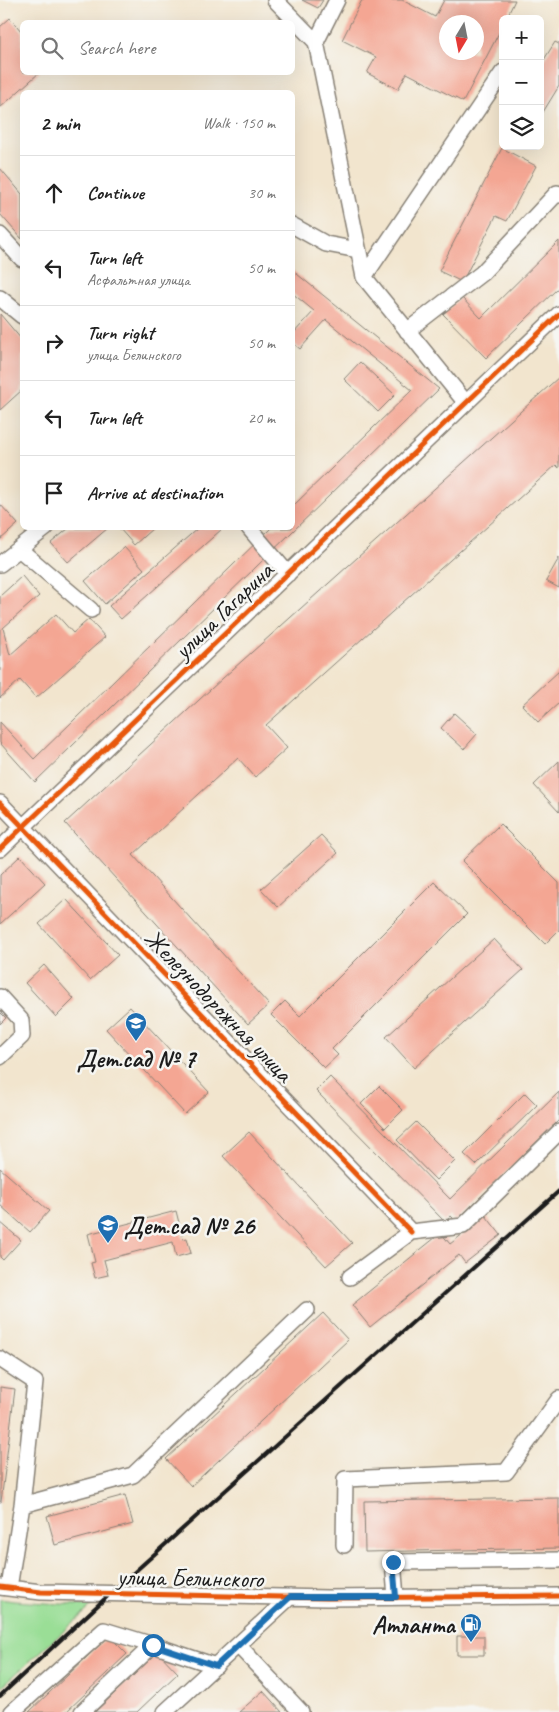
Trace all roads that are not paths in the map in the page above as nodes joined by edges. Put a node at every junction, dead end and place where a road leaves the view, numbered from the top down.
1 (275, 0) edge
2 (337, 0) edge
3 (295, 20) edge
4 (295, 20) edge
5 (316, 42) junction
6 (499, 78) edge
7 (559, 195) edge
8 (295, 227) edge
9 (0, 235) edge
10 (358, 250) junction
11 (20, 257) edge
12 (364, 277) junction
13 (0, 298) edge
14 (20, 314) edge
15 (559, 314) edge
16 (407, 330) junction
17 (466, 403) junction
18 (44, 530) edge
19 (252, 530) edge
20 (20, 549) junction
21 (0, 564) edge
22 (288, 574) junction
23 (90, 610) dead end
24 (0, 804) edge
25 (23, 828) junction
26 (0, 850) edge
27 (0, 997) edge
28 (0, 1057) edge
29 (559, 1132) edge
30 (411, 1232) junction
31 (350, 1277) dead end
32 (307, 1310) dead end
33 (0, 1359) edge
34 (559, 1398) edge
35 (22, 1505) junction
36 (344, 1545) dead end
37 (559, 1560) edge
38 (5, 1587) edge
39 (559, 1596) edge
40 (290, 1597) junction
41 (396, 1597) junction
42 (153, 1645) junction
43 (238, 1645) junction
44 (216, 1666) junction
45 (12, 1712) edge
46 (82, 1712) edge
47 (165, 1712) edge
48 (301, 1712) edge

1 - 4 street
2 - 5 street
3 - 5 street
5 - 10 street
6 - 12 street
7 - 16 street
8 - 10 street
9 - 11 street
10 - 12 street
12 - 16 street
13 - 14 street
15 - 17 street, улица Гагарина
16 - 17 street
17 - 22 street, улица Гагарина
18 - 20 street
19 - 22 street
20 - 21 street
20 - 23 street
22 - 25 street, улица Гагарина
24 - 25 street, Железнодорожная улица
25 - 26 street, улица Гагарина
25 - 30 street, Железнодорожная улица
27 - 28 street
29 - 30 street
30 - 31 street
32 - 35 street
33 - 35 street
34 - 36 street
35 - 38 street
37 - 41 street
38 - 40 street, улица Белинского
39 - 41 street, улица Белинского
40 - 41 street, улица Белинского
40 - 43 street
42 - 44 street
42 - 45 street
42 - 46 street
43 - 44 street
43 - 48 street
44 - 47 street

